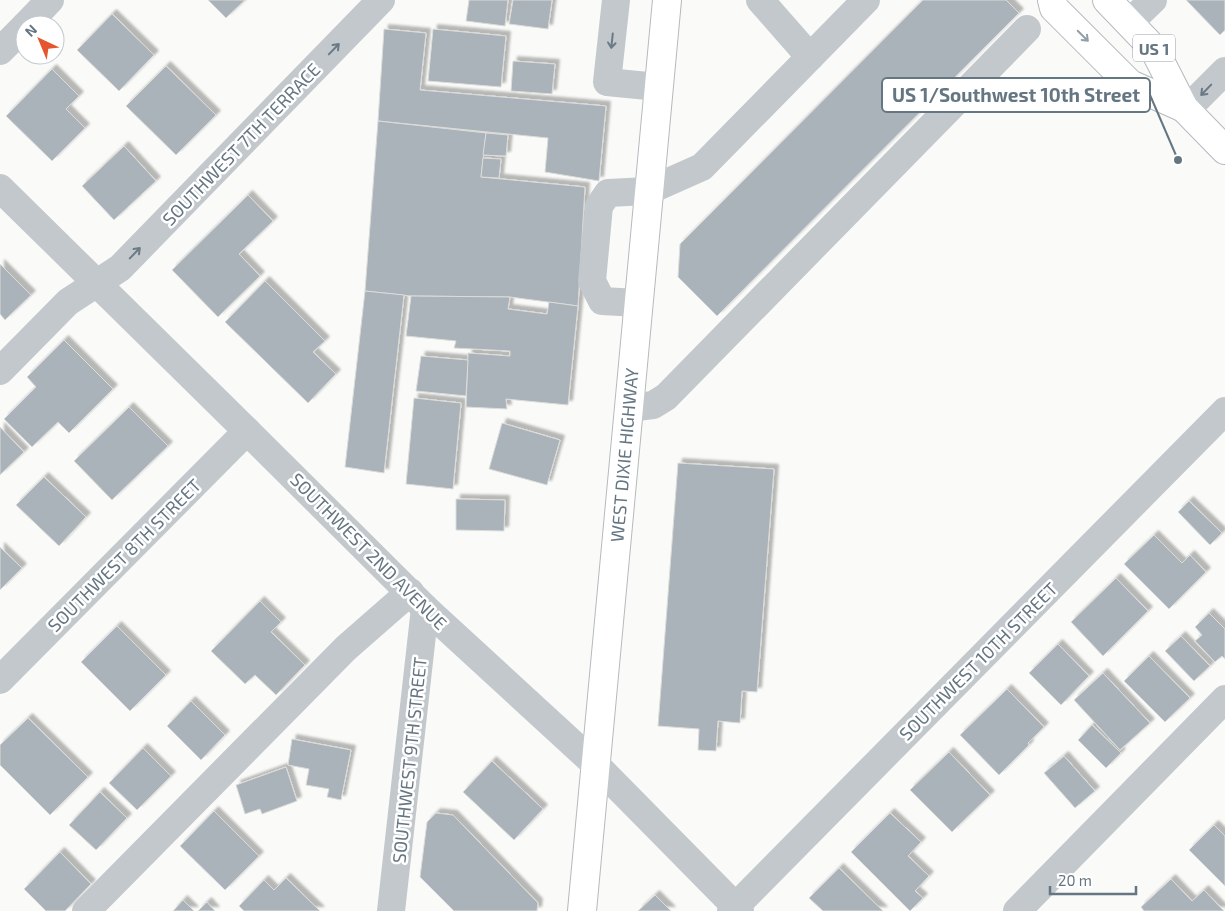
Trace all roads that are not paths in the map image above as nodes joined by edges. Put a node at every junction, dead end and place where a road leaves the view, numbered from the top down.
1 (50, 0) edge
2 (381, 0) edge
3 (616, 0) edge
4 (667, 0) edge
5 (760, 0) edge
6 (866, 0) edge
7 (1052, 0) edge
8 (1107, 0) edge
9 (1153, 0) edge
10 (35, 15) edge
11 (1129, 23) junction
12 (1027, 29) dead end
13 (15, 35) edge
14 (0, 51) edge
15 (810, 58) junction
16 (1225, 71) edge
17 (658, 87) junction
18 (1185, 109) junction
19 (1225, 149) edge
20 (0, 188) edge
21 (648, 191) junction
22 (97, 283) junction
23 (638, 303) junction
24 (0, 371) edge
25 (629, 408) junction
26 (1225, 411) edge
27 (248, 430) junction
28 (418, 600) junction
29 (0, 680) edge
30 (1225, 699) edge
31 (596, 765) junction
32 (736, 910) edge
33 (86, 911) edge
34 (391, 911) edge
35 (582, 911) edge
36 (1017, 911) edge

1 - 10 street
22 -> 2 street, SOUTHWEST 7TH TERRACE
3 -> 17 street
4 - 17 main road, WEST DIXIE HIGHWAY
5 - 15 street
6 - 15 street
7 -> 18 main road, US 1
8 - 11 main road, US 1
9 - 11 street
11 - 18 main road, US 1
12 - 25 street
13 - 14 street
15 - 21 street
16 -> 18 street
17 - 21 main road, WEST DIXIE HIGHWAY
18 - 19 main road, US 1
20 - 22 street, SOUTHWEST 2ND AVENUE
21 - 23 main road, WEST DIXIE HIGHWAY
21 - 23 street
22 - 24 street, SOUTHWEST 7TH TERRACE
22 - 27 street, SOUTHWEST 2ND AVENUE
23 - 25 main road, WEST DIXIE HIGHWAY
25 - 31 main road, WEST DIXIE HIGHWAY
26 - 32 street, SOUTHWEST 10TH STREET
27 - 28 street, SOUTHWEST 2ND AVENUE
27 - 29 street, SOUTHWEST 8TH STREET
28 - 31 street, SOUTHWEST 2ND AVENUE
28 - 33 street
28 - 34 street, SOUTHWEST 9TH STREET
30 - 36 street
31 - 32 street, SOUTHWEST 2ND AVENUE
31 - 35 main road, WEST DIXIE HIGHWAY

